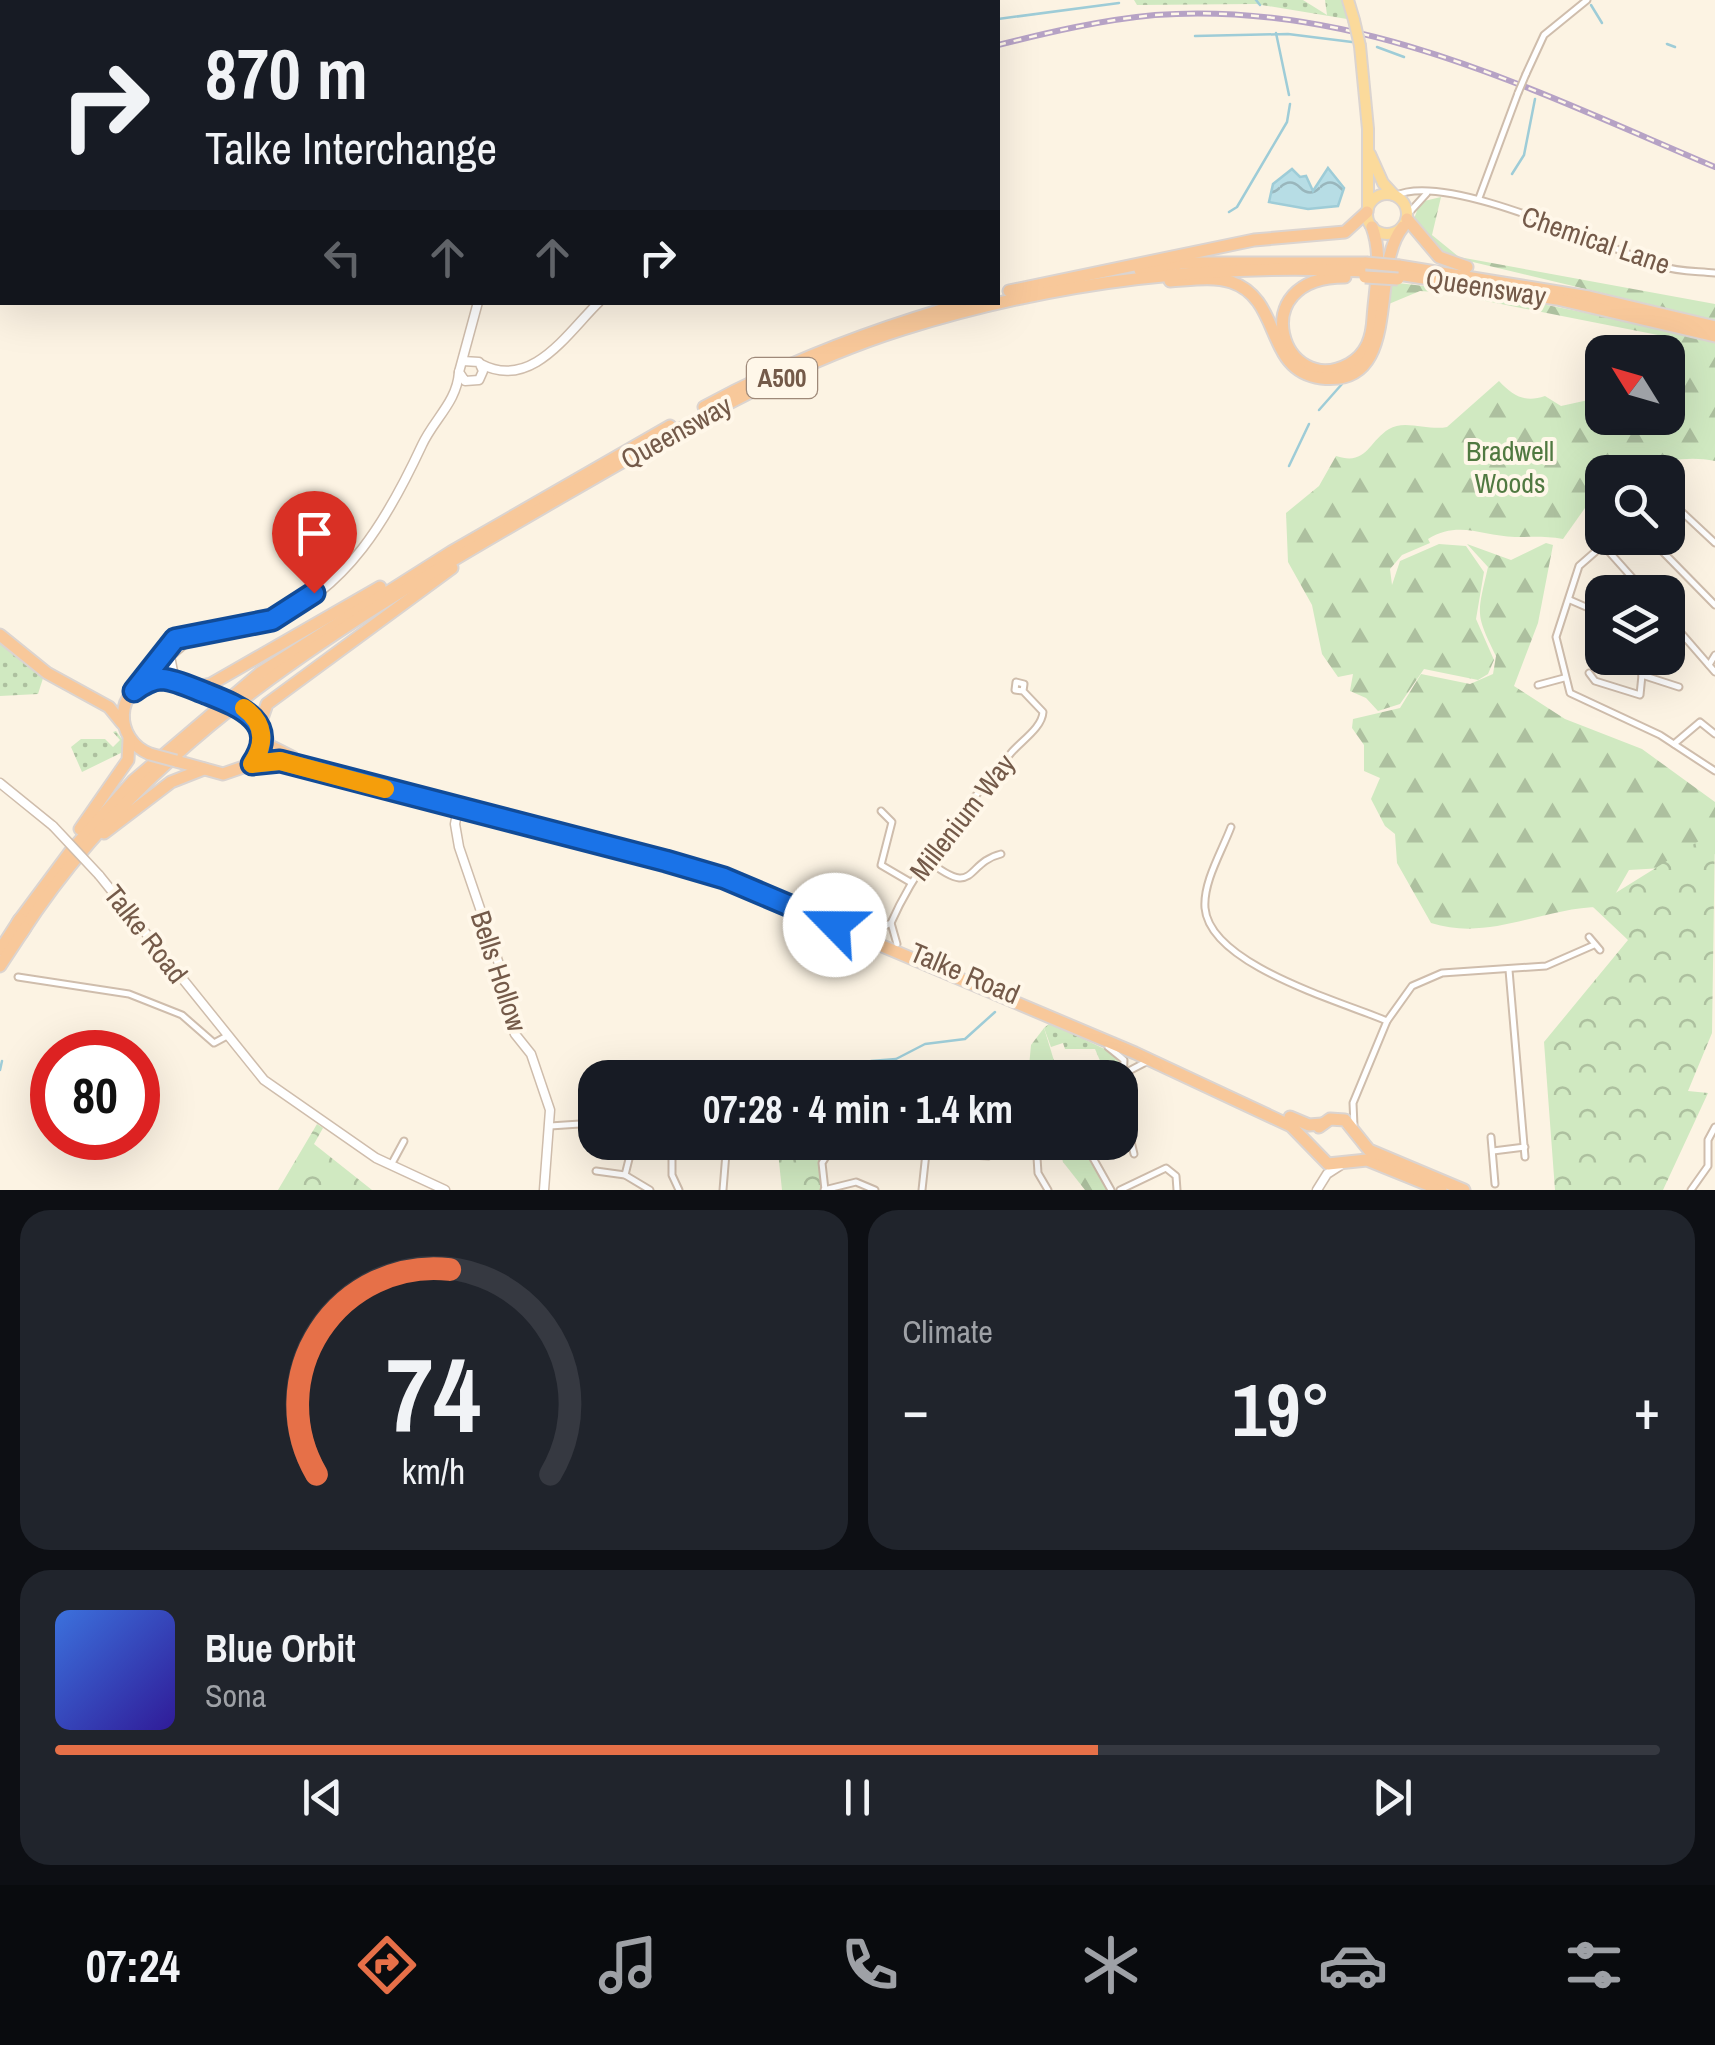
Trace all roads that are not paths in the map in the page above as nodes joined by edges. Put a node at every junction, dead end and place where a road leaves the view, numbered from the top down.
1 (1348, 0) edge
2 (1588, 0) edge
3 (1370, 154) junction
4 (1427, 192) junction
5 (1395, 196) junction
6 (1479, 198) junction
7 (1368, 210) junction
8 (1405, 220) junction
9 (1372, 227) junction
10 (1365, 270) junction
11 (1715, 272) edge
12 (1398, 273) junction
13 (1066, 288) junction
14 (1003, 293) edge
15 (477, 305) edge
16 (597, 305) edge
17 (959, 305) edge
18 (1000, 305) edge
19 (1000, 305) edge
20 (1679, 318) junction
21 (1715, 327) edge
22 (1715, 336) edge
23 (468, 344) junction
24 (463, 362) junction
25 (479, 362) junction
26 (493, 370) junction
27 (459, 372) junction
28 (476, 381) junction
29 (456, 395) junction
30 (530, 515) junction
31 (1685, 516) edge
32 (492, 528) junction
33 (1715, 543) edge
34 (1590, 555) edge
35 (1612, 555) edge
36 (1666, 555) edge
37 (1630, 575) edge
38 (1570, 600) junction
39 (1585, 604) edge
40 (1715, 606) edge
41 (209, 633) junction
42 (3, 638) edge
43 (1685, 638) edge
44 (1715, 656) edge
45 (1709, 666) junction
46 (45, 668) junction
47 (1715, 672) edge
48 (1591, 675) edge
49 (1642, 675) joint
50 (1565, 678) junction
51 (175, 682) junction
52 (1538, 685) dead end
53 (1680, 687) dead end
54 (191, 688) junction
55 (1023, 690) dead end
56 (132, 693) junction
57 (122, 723) junction
58 (261, 728) junction
59 (1715, 734) edge
60 (129, 739) junction
61 (1674, 744) junction
62 (252, 764) junction
63 (204, 769) junction
64 (1715, 771) edge
65 (0, 783) edge
66 (458, 808) junction
67 (880, 811) dead end
68 (1231, 828) dead end
69 (1001, 854) dead end
70 (926, 860) junction
71 (910, 882) junction
72 (891, 923) junction
73 (19, 928) junction
74 (871, 932) junction
75 (1589, 937) dead end
76 (898, 944) junction
77 (0, 950) edge
78 (0, 966) edge
79 (1509, 970) junction
80 (18, 977) dead end
81 (1047, 1014) junction
82 (1387, 1021) junction
83 (227, 1036) junction
84 (1120, 1060) edge
85 (1154, 1062) junction
86 (1138, 1064) edge
87 (1353, 1103) junction
88 (1326, 1122) junction
89 (578, 1124) edge
90 (550, 1126) junction
91 (1715, 1128) edge
92 (1358, 1134) junction
93 (1492, 1137) dead end
94 (404, 1141) dead end
95 (1524, 1147) junction
96 (1316, 1151) junction
97 (1493, 1151) junction
98 (1525, 1157) dead end
99 (628, 1160) edge
100 (673, 1160) edge
101 (725, 1160) edge
102 (824, 1160) edge
103 (925, 1160) edge
104 (1036, 1160) edge
105 (1094, 1160) edge
106 (1347, 1162) junction
107 (390, 1166) junction
108 (598, 1169) dead end
109 (624, 1175) junction
110 (1495, 1184) dead end
111 (1319, 1187) edge
112 (438, 1189) edge
113 (675, 1189) edge
114 (544, 1190) edge
115 (650, 1190) edge
116 (722, 1190) edge
117 (824, 1190) edge
118 (876, 1190) edge
119 (922, 1190) edge
120 (1048, 1190) edge
121 (1111, 1190) edge
122 (1121, 1190) edge
123 (1177, 1190) edge
124 (1442, 1190) edge
125 (1464, 1190) edge
126 (1690, 1190) edge

1 - 3 main road, bridge
2 - 6 street, bridge
3 - 5 main road
3 - 7 main road
4 - 5 street, Chemical Lane
4 - 6 street, Chemical Lane
4 - 8 street
5 - 7 main road
5 - 8 main road
6 - 11 street, Chemical Lane
7 - 9 main road
7 - 14 highway
8 - 9 main road
8 - 13 highway
8 - 20 highway
9 - 10 highway
10 - 12 highway, Queensway / A500, bridge
10 - 13 highway, Queensway / A500
10 - 14 highway, Queensway / A500
12 - 20 highway, Queensway / A500
12 - 22 highway, Queensway / A500
13 - 18 highway, Queensway / A500
15 - 23 street
16 - 26 street
17 - 32 highway, Queensway / A500
19 - 30 highway, Queensway / A500
20 - 21 highway, Queensway / A500
23 - 24 street
23 - 25 street
24 - 25 street
24 - 27 street
25 - 26 street
25 - 28 street
26 - 28 street
27 - 28 street
27 - 29 street
28 - 29 street
29 - 41 street
30 - 58 highway
30 - 73 highway, Queensway / A500
31 - 33 street
32 - 54 highway, A500
32 - 73 highway, Queensway / A500
34 - 38 street
35 - 37 street
36 - 40 street
38 - 39 street
38 - 50 street
41 - 51 street
41 - 56 street
42 - 46 highway
43 - 45 street
44 - 45 street
45 - 47 street
46 - 56 highway
46 - 57 highway
48 - 49 street
49 - 53 street
50 - 52 street
50 - 61 street
51 - 54 highway, Talke Road
51 - 56 highway
54 - 58 highway, Talke Road, bridge
55 - 70 street, Millenium Way
56 - 57 highway
57 - 60 highway
58 - 62 highway
58 - 74 highway, Talke Road
59 - 61 street
60 - 63 highway, bridge
60 - 73 highway
61 - 64 street
62 - 63 highway, Talke Road
62 - 66 highway, Talke Road
63 - 73 highway
65 - 83 street, Talke Road, bridge
66 - 81 highway, Talke Road
66 - 90 street, Bells Hollow
67 - 71 street
68 - 82 street
69 - 70 street
70 - 71 street, Millenium Way
71 - 72 street, Millenium Way
72 - 74 street
72 - 76 street
73 - 77 highway, A500
73 - 78 highway, A500
74 - 76 highway, Talke Road
75 - 79 street
76 - 88 highway, Talke Road
79 - 82 street
79 - 95 street
80 - 83 street
81 - 84 street
81 - 85 highway, Talke Road
82 - 87 street
83 - 107 street, Talke Road
85 - 86 street
85 - 96 highway, Talke Road
87 - 88 street
87 - 92 street
88 - 92 highway
88 - 96 highway
89 - 90 street
90 - 114 street, Bells Hollow
91 - 126 street
92 - 106 highway
92 - 125 highway
93 - 97 street
94 - 107 street
95 - 97 street
95 - 98 street
96 - 106 highway
96 - 111 street
97 - 110 street
99 - 109 street
100 - 113 street
101 - 116 street
102 - 117 street
103 - 119 street
104 - 120 street
105 - 121 street
106 - 111 street
106 - 124 highway
107 - 112 street, Talke Road
108 - 109 street
109 - 115 street
117 - 118 street
122 - 123 street

